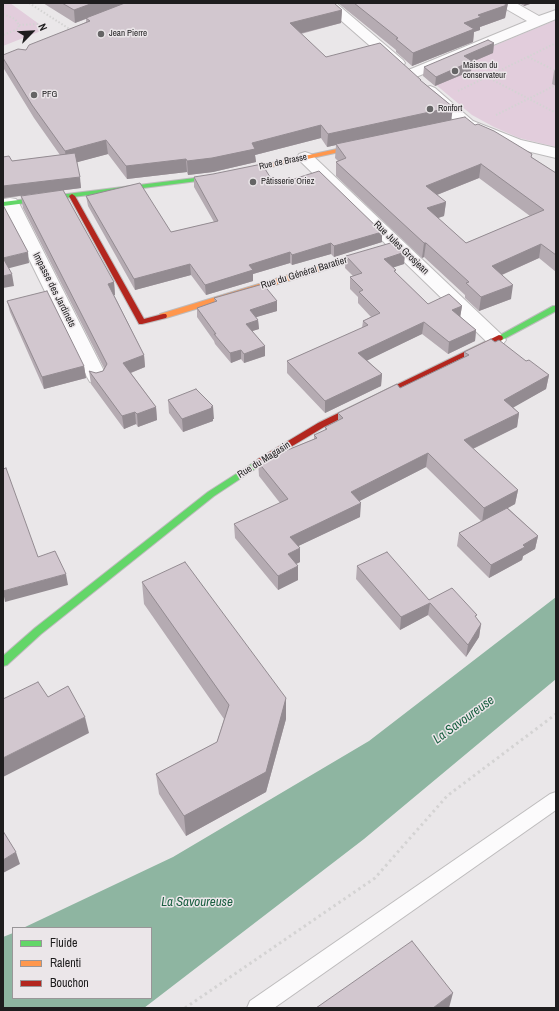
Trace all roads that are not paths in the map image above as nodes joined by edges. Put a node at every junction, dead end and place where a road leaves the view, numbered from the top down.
1 (328, 3) edge
2 (506, 3) edge
3 (556, 14) edge
4 (538, 21) junction
5 (411, 74) junction
6 (371, 144) edge
7 (556, 153) edge
8 (305, 157) junction
9 (72, 196) junction
10 (6, 204) edge
11 (397, 245) junction
12 (556, 308) edge
13 (496, 340) junction
14 (97, 377) edge
15 (3, 662) edge
16 (556, 800) edge
17 (257, 1008) edge

1 - 5 street
2 - 4 street
3 - 4 street
4 - 5 street
5 - 7 street
6 - 8 street, Rue de Brasse
8 - 9 street, Rue de Brasse
8 - 11 street, Rue Jules Grosjean
9 - 10 street, Rue de Brasse
9 - 11 street, Rue du Général Baratier
10 - 14 street, Impasse des Jardinets
11 - 13 street, Rue Jules Grosjean
12 - 13 street, Rue du Magasin
13 - 15 street, Rue du Magasin
16 - 17 lane

